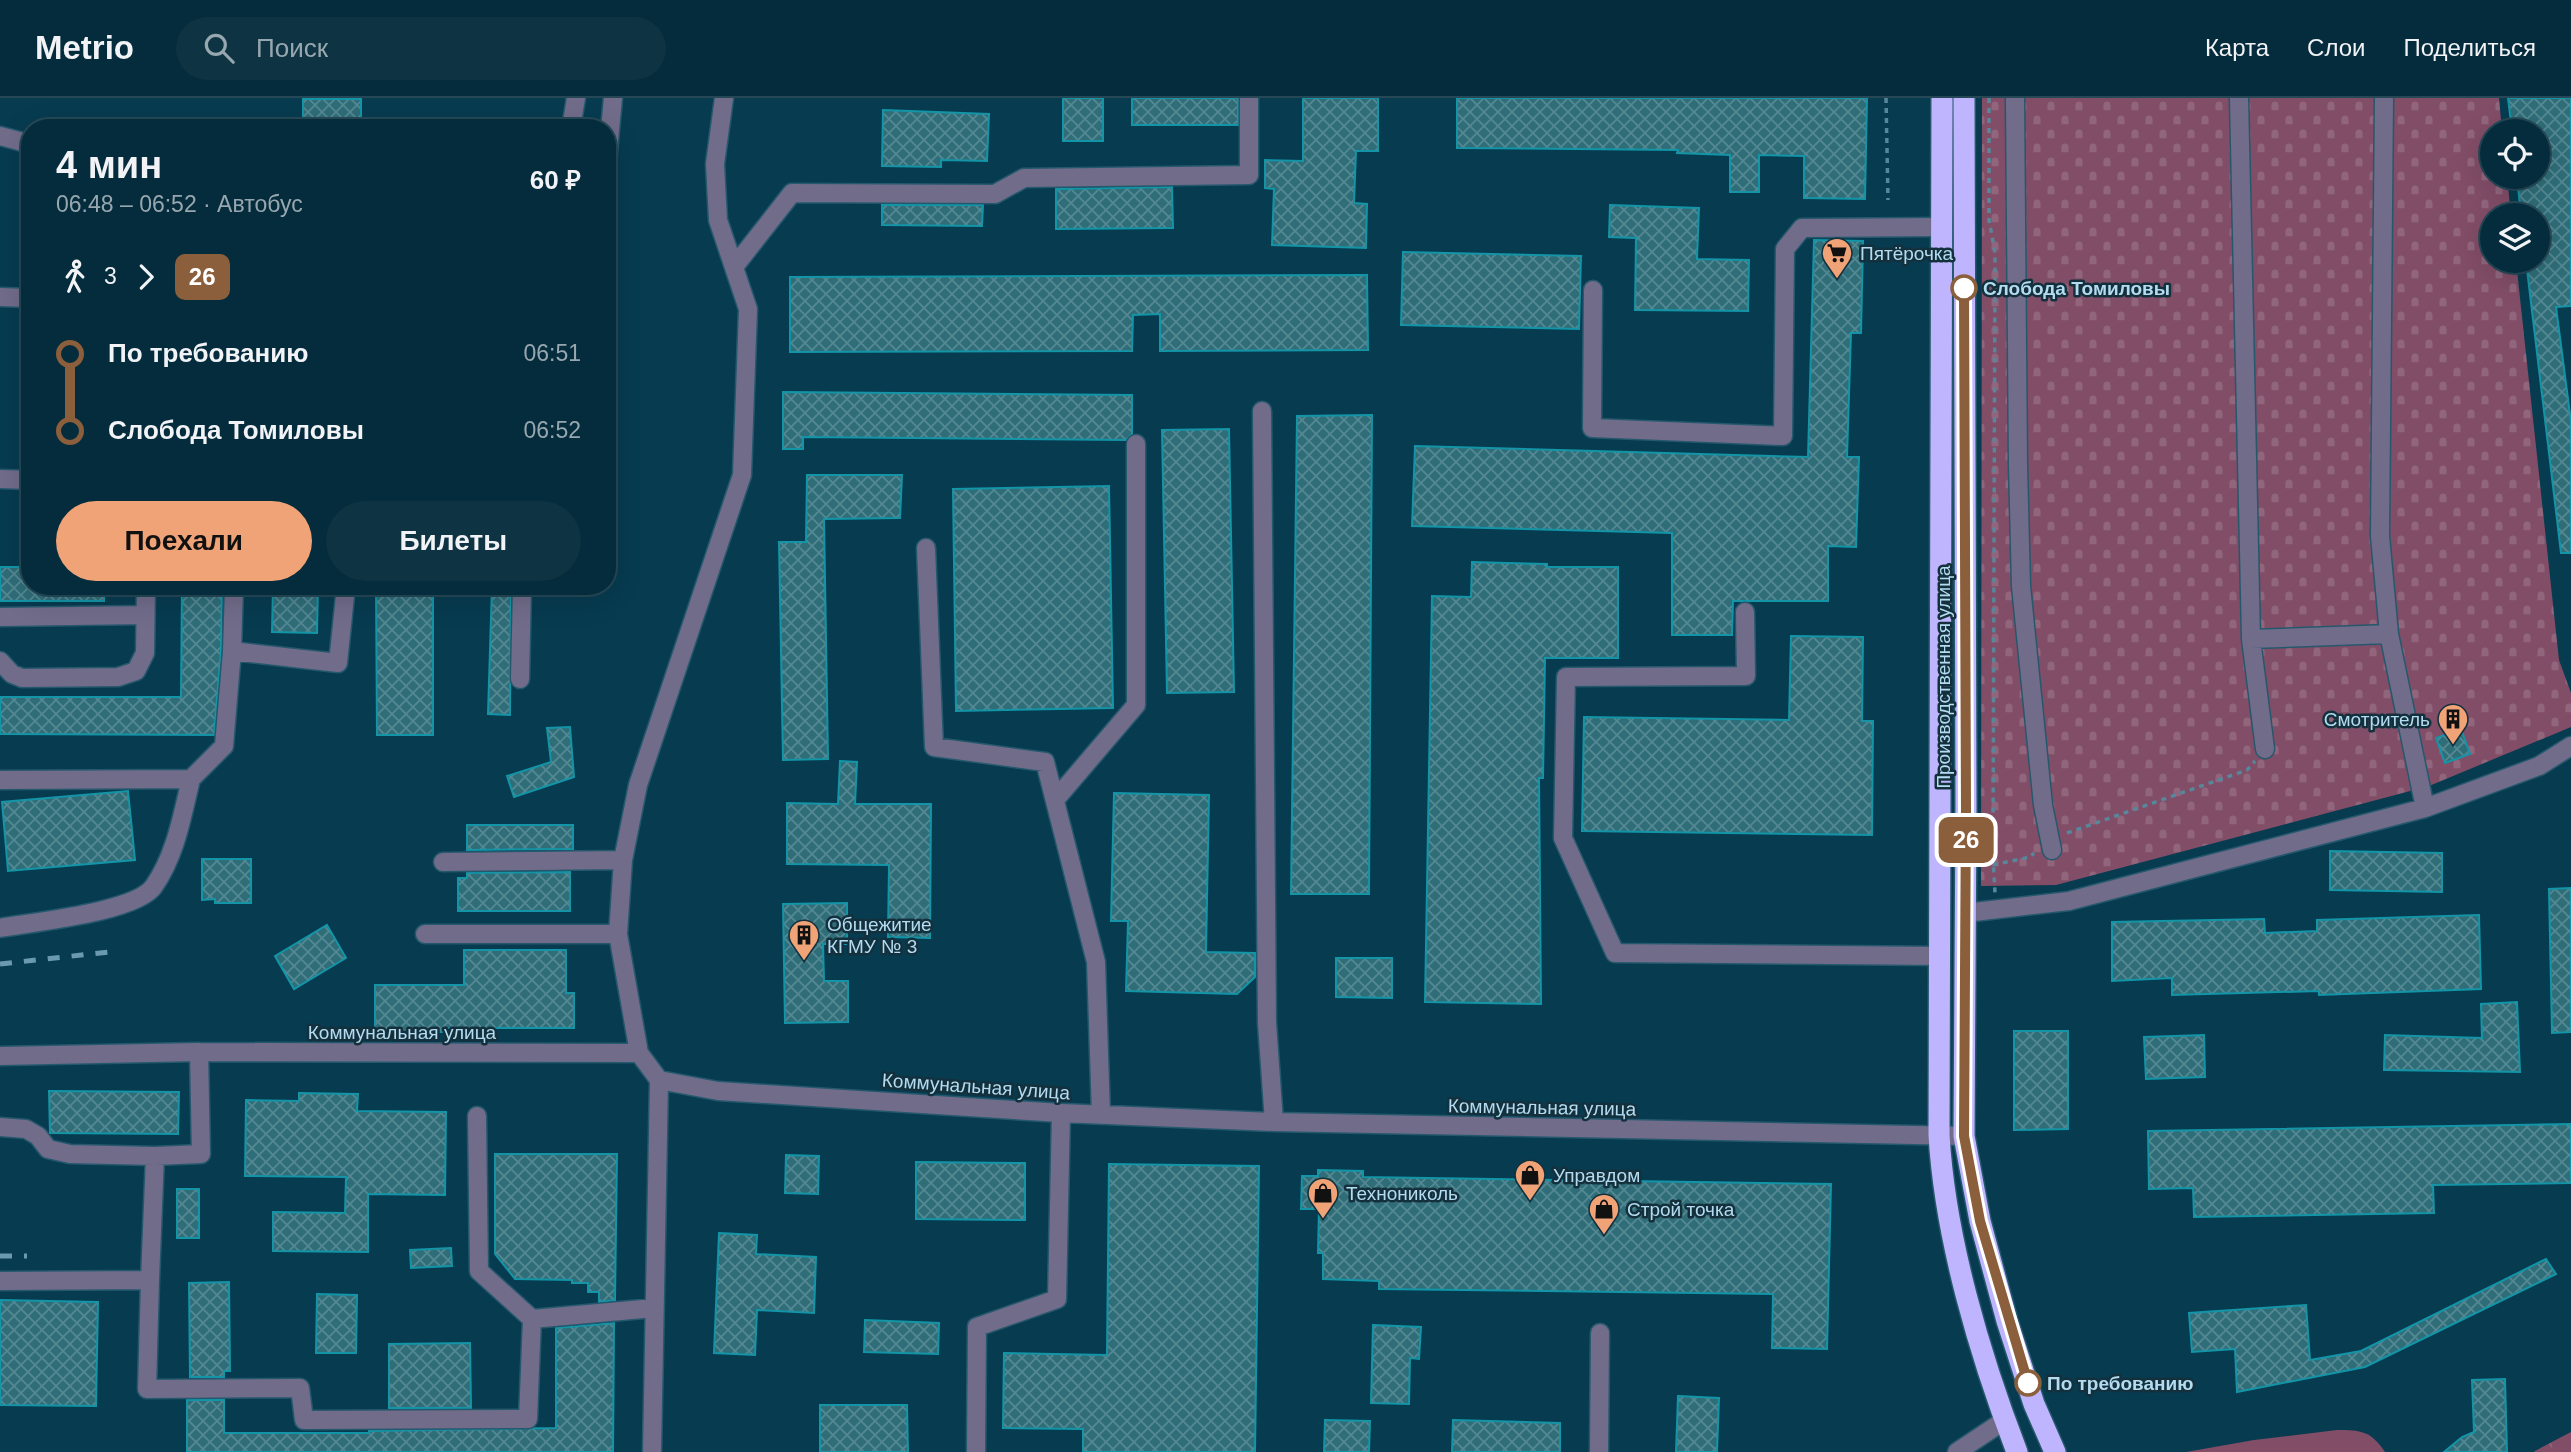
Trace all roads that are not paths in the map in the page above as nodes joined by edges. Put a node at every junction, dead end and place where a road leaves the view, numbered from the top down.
1 (576, 98) edge
2 (613, 98) edge
3 (724, 98) edge
4 (1249, 98) edge
5 (1942, 98) edge
6 (1964, 98) edge
7 (2015, 98) edge
8 (2239, 98) edge
9 (2384, 98) edge
10 (572, 119) edge
11 (611, 119) edge
12 (0, 136) edge
13 (21, 142) edge
14 (1942, 227) junction
15 (734, 267) junction
16 (1593, 289) dead end
17 (0, 298) edge
18 (21, 298) edge
19 (1262, 411) dead end
20 (1136, 444) dead end
21 (0, 479) edge
22 (21, 480) edge
23 (926, 548) dead end
24 (146, 595) edge
25 (234, 595) edge
26 (345, 595) edge
27 (522, 595) edge
28 (1745, 611) dead end
29 (145, 615) junction
30 (0, 617) edge
31 (2389, 634) junction
32 (2251, 639) junction
33 (232, 651) junction
34 (0, 661) edge
35 (520, 679) dead end
36 (2571, 747) edge
37 (2265, 749) road end
38 (191, 779) junction
39 (0, 780) edge
40 (1055, 800) junction
41 (2425, 808) junction
42 (2051, 844) road end
43 (623, 860) junction
44 (443, 862) dead end
45 (1965, 913) junction
46 (0, 928) edge
47 (425, 934) dead end
48 (618, 934) junction
49 (1940, 956) junction
50 (200, 1052) junction
51 (639, 1053) junction
52 (0, 1056) edge
53 (659, 1080) junction
54 (1061, 1113) junction
55 (1101, 1115) junction
56 (477, 1116) dead end
57 (1274, 1122) junction
58 (0, 1128) edge
59 (1939, 1135) junction
60 (1964, 1136) junction
61 (155, 1156) junction
62 (150, 1280) junction
63 (0, 1281) edge
64 (654, 1308) junction
65 (532, 1319) junction
66 (1600, 1332) dead end
67 (2005, 1420) junction
68 (652, 1452) edge
69 (976, 1452) edge
70 (1600, 1452) edge
71 (1957, 1452) edge
72 (2017, 1452) edge
73 (2055, 1452) edge

1 - 10 street
2 - 11 street
3 - 15 street
4 - 15 street
5 - 14 highway, Производственная улица
6 - 45 highway, Производственная улица
7 - 42 street
8 - 32 street
9 - 31 street
12 - 13 street
14 - 16 street
14 - 49 highway, Производственная улица
15 - 43 street
17 - 18 street
19 - 57 street
20 - 40 street
21 - 22 street
23 - 40 street
24 - 29 street
25 - 33 street
26 - 33 street
27 - 35 street
28 - 49 street
29 - 30 street
29 - 34 street
31 - 32 street
31 - 41 street
32 - 37 street
33 - 38 street
36 - 41 street
38 - 39 street
38 - 46 street
40 - 55 street
41 - 45 street
43 - 44 street
43 - 48 street
45 - 60 highway, Производственная улица
47 - 48 street
48 - 51 street
49 - 59 highway, Производственная улица
50 - 51 street, Коммунальная улица
50 - 52 street, Коммунальная улица
50 - 61 street
51 - 53 street
53 - 54 street, Коммунальная улица
53 - 64 street
54 - 55 street, Коммунальная улица
54 - 69 street
55 - 57 street, Коммунальная улица
56 - 65 street
57 - 59 street, Коммунальная улица
58 - 61 street
59 - 60 street, Коммунальная улица
59 - 67 highway, Производственная улица
60 - 73 highway, Производственная улица
61 - 62 street
62 - 63 street
62 - 65 street
64 - 65 street
64 - 68 street
66 - 70 street
67 - 71 street
67 - 72 highway, Производственная улица

